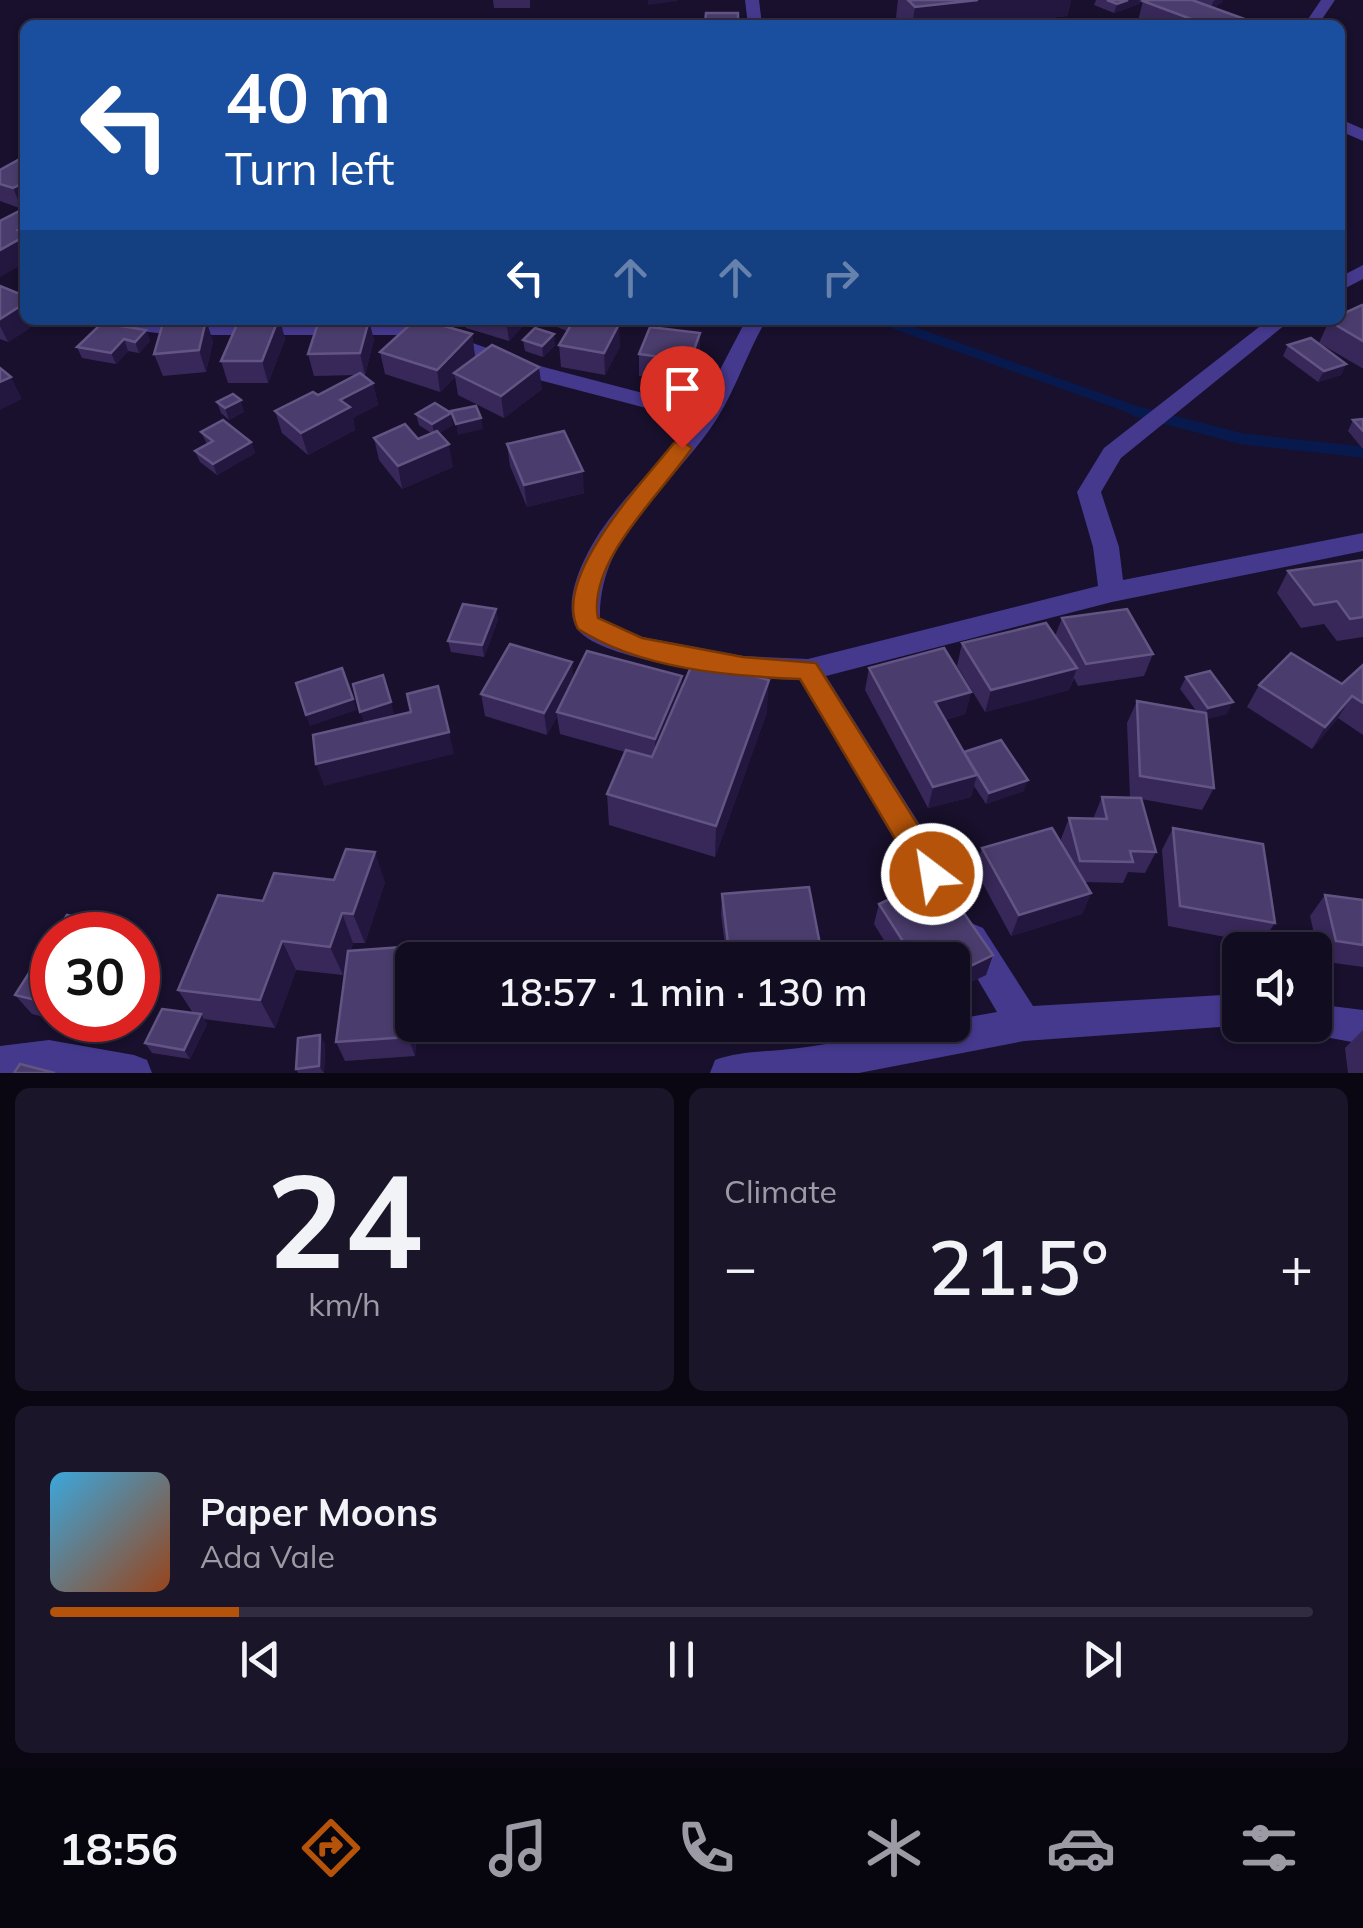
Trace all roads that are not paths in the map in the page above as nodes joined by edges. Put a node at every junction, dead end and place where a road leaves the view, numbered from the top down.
1 (140, 325) edge
2 (753, 325) edge
3 (1264, 325) edge
4 (707, 417) junction
5 (1363, 542) edge
6 (1112, 592) junction
7 (808, 670) junction
8 (1222, 1013) edge
9 (1332, 1023) edge
10 (1024, 1024) junction
11 (1363, 1027) edge
12 (0, 1064) edge
13 (802, 1070) edge
14 (134, 1073) edge
15 (728, 1073) edge

1 - 4 street
2 - 4 street
3 - 6 street
4 - 7 street
5 - 6 street
6 - 7 street
7 - 10 street
8 - 10 street
9 - 11 street
10 - 13 street
12 - 14 street
13 - 15 street

